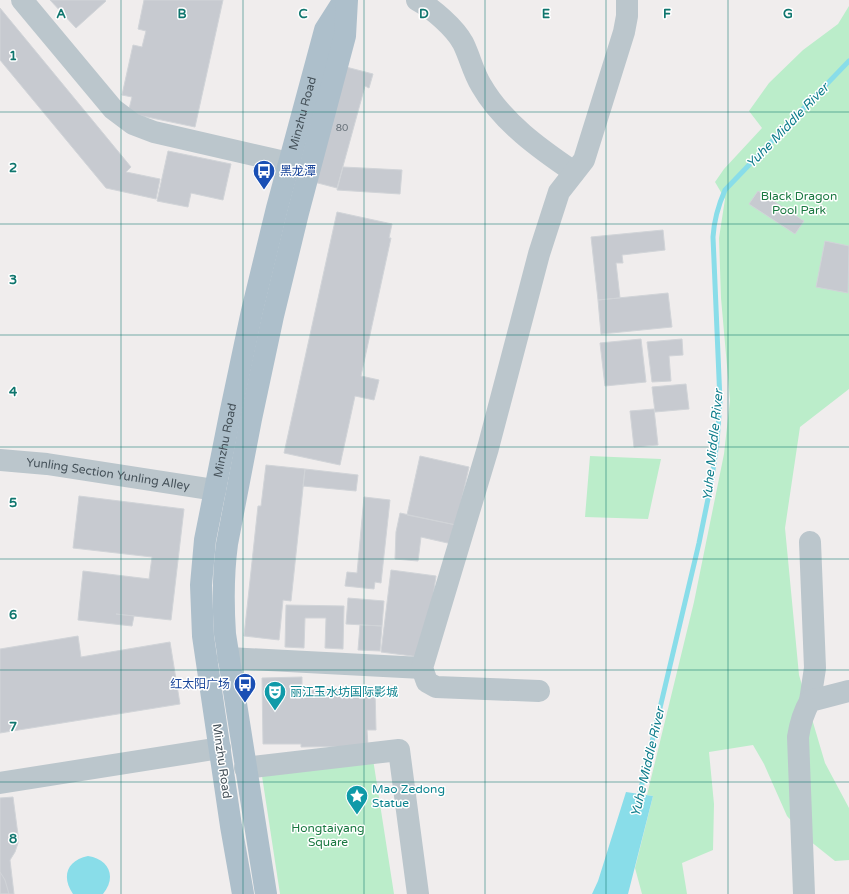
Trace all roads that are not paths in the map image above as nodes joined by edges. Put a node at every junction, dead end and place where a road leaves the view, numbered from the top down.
1 (22, 0) edge
2 (346, 0) edge
3 (417, 0) edge
4 (627, 0) edge
5 (289, 163) junction
6 (574, 172) junction
7 (0, 460) edge
8 (215, 490) junction
9 (810, 542) dead end
10 (228, 658) junction
11 (422, 668) junction
12 (540, 690) dead end
13 (849, 691) edge
14 (810, 701) junction
15 (220, 748) junction
16 (245, 768) junction
17 (0, 783) edge
18 (243, 894) edge
19 (266, 894) edge
20 (418, 894) edge
21 (804, 894) edge

1 - 5 street
2 - 5 main road, Minzhu Road
2 - 10 main road, Minzhu Road
3 - 6 street
4 - 6 street
5 - 8 main road, Minzhu Road
6 - 11 street
7 - 8 street, Yunling Section Yunling Alley
8 - 15 main road, Minzhu Road
9 - 14 street
10 - 11 street
10 - 16 main road, Minzhu Road
11 - 12 street
13 - 14 street
14 - 21 street
15 - 17 street
15 - 18 main road, Minzhu Road
16 - 19 main road, Minzhu Road
16 - 20 street

